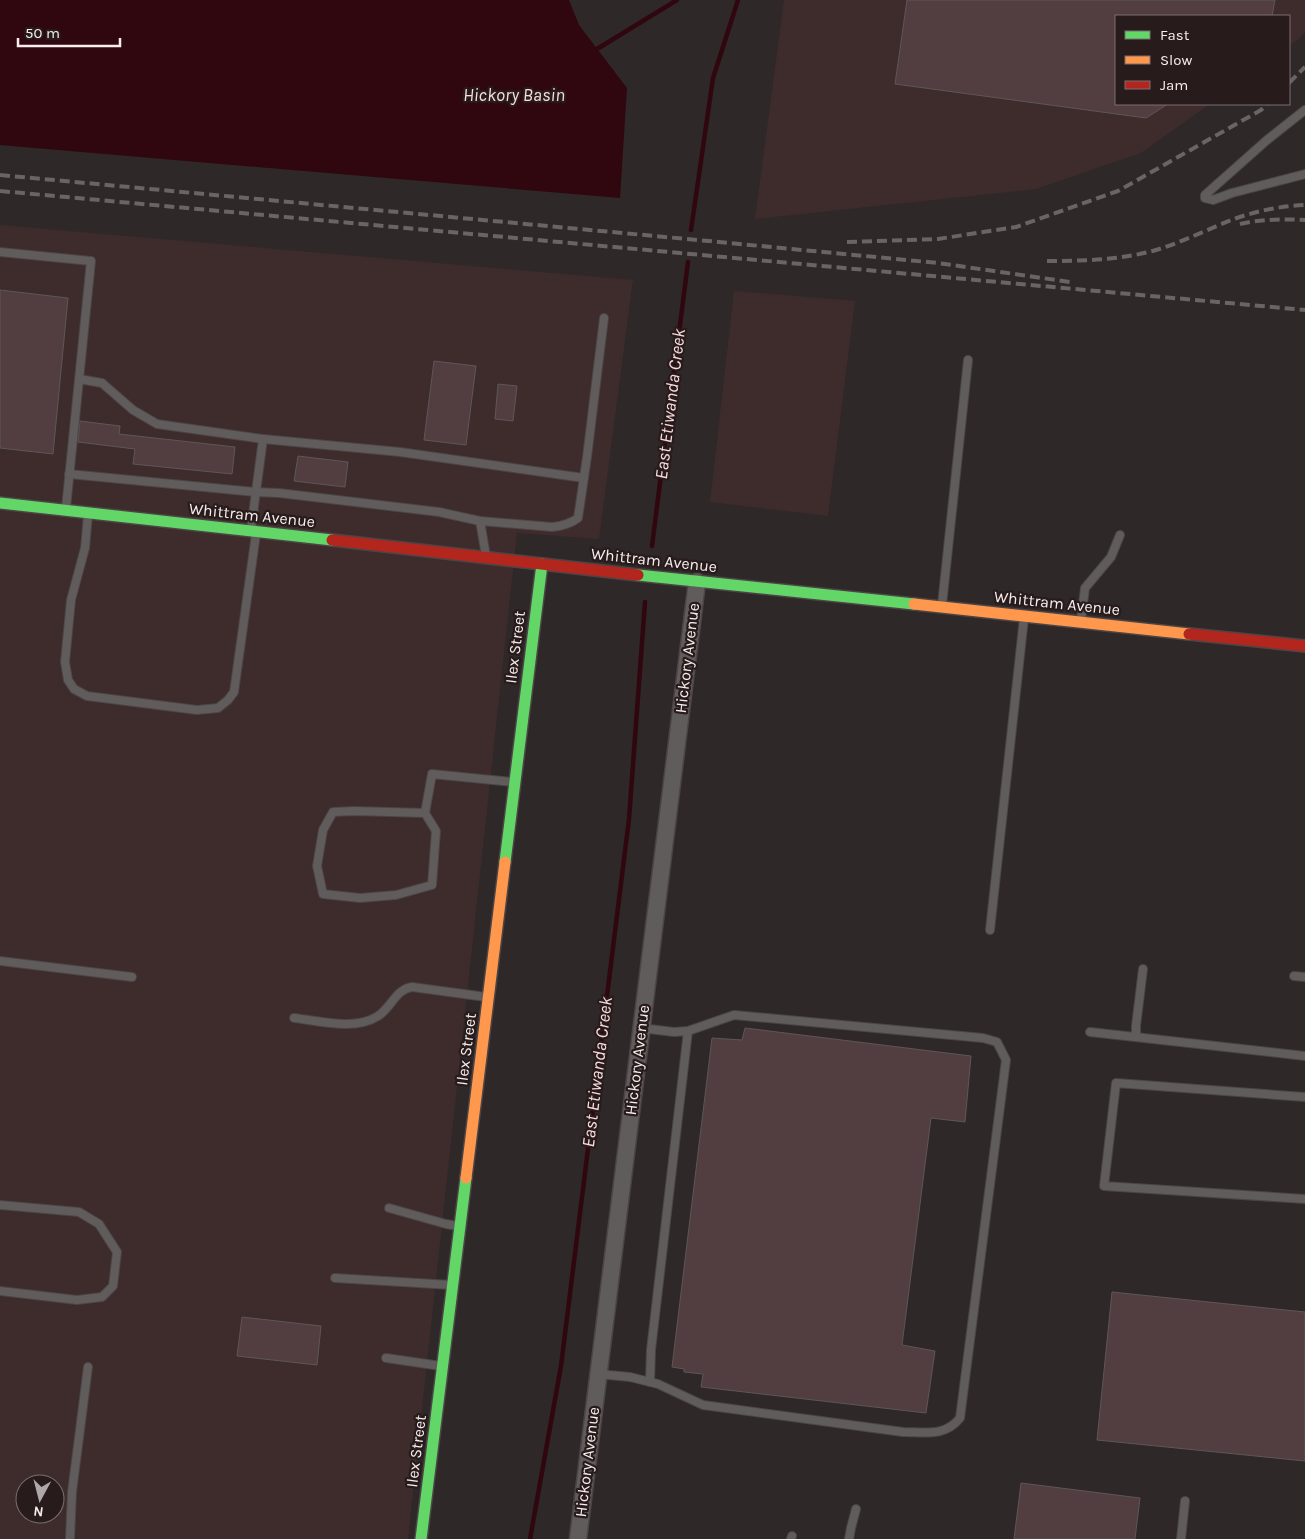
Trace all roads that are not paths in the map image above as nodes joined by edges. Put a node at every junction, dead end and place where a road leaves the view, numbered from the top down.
1 (1305, 110) edge
2 (1305, 174) edge
3 (0, 252) edge
4 (604, 318) dead end
5 (968, 360) dead end
6 (79, 379) junction
7 (263, 439) junction
8 (69, 474) junction
9 (584, 478) junction
10 (255, 492) junction
11 (0, 503) edge
12 (66, 510) junction
13 (88, 513) junction
14 (480, 521) junction
15 (254, 531) junction
16 (1120, 535) dead end
17 (486, 558) junction
18 (542, 564) junction
19 (697, 582) junction
20 (942, 607) junction
21 (1024, 616) junction
22 (1080, 622) junction
23 (1305, 646) edge
24 (515, 783) junction
25 (426, 813) junction
26 (990, 930) dead end
27 (0, 961) edge
28 (1143, 968) dead end
29 (1294, 976) dead end
30 (132, 977) dead end
31 (1305, 977) edge
32 (488, 997) junction
33 (294, 1018) dead end
34 (641, 1028) junction
35 (688, 1031) junction
36 (1090, 1032) dead end
37 (1136, 1037) junction
38 (1305, 1056) edge
39 (1305, 1097) edge
40 (1305, 1199) edge
41 (0, 1205) edge
42 (390, 1208) dead end
43 (460, 1226) junction
44 (335, 1278) dead end
45 (453, 1286) junction
46 (0, 1290) edge
47 (386, 1358) dead end
48 (443, 1366) junction
49 (88, 1367) dead end
50 (598, 1374) junction
51 (650, 1382) junction
52 (1185, 1501) dead end
53 (856, 1509) dead end
54 (70, 1539) edge
55 (421, 1539) edge
56 (578, 1539) edge
57 (849, 1539) edge
58 (1181, 1539) edge

1 - 2 lane
3 - 6 lane
4 - 9 lane
5 - 20 lane
6 - 7 lane
6 - 8 lane
7 - 9 lane
7 - 10 lane
8 - 10 lane
8 - 12 lane
9 - 14 lane
10 - 14 lane
10 - 15 lane
11 - 12 street, Whittram Avenue
12 - 13 street, Whittram Avenue
13 - 15 street, Whittram Avenue
13 - 15 lane
14 - 17 lane
15 - 17 street, Whittram Avenue
16 - 22 lane
17 - 18 street, Whittram Avenue
18 - 19 street, Whittram Avenue
18 - 24 street, Ilex Street
19 - 20 street, Whittram Avenue
19 - 34 street, Hickory Avenue
20 - 21 street, Whittram Avenue
21 - 22 street, Whittram Avenue
21 - 26 lane
22 - 23 street, Whittram Avenue
24 - 25 lane
24 - 32 street, Ilex Street
25 - 25 lane
27 - 30 lane
28 - 37 lane
29 - 31 lane
32 - 33 lane
32 - 43 street, Ilex Street
34 - 35 lane
34 - 50 street, Hickory Avenue
35 - 51 lane
35 - 51 lane
36 - 37 lane
37 - 38 lane
39 - 40 lane
41 - 46 lane
42 - 43 lane
43 - 45 street, Ilex Street
44 - 45 lane
45 - 48 street, Ilex Street
47 - 48 lane
48 - 55 street, Ilex Street
49 - 54 lane
50 - 51 lane
50 - 56 street, Hickory Avenue
52 - 58 lane
53 - 57 lane

